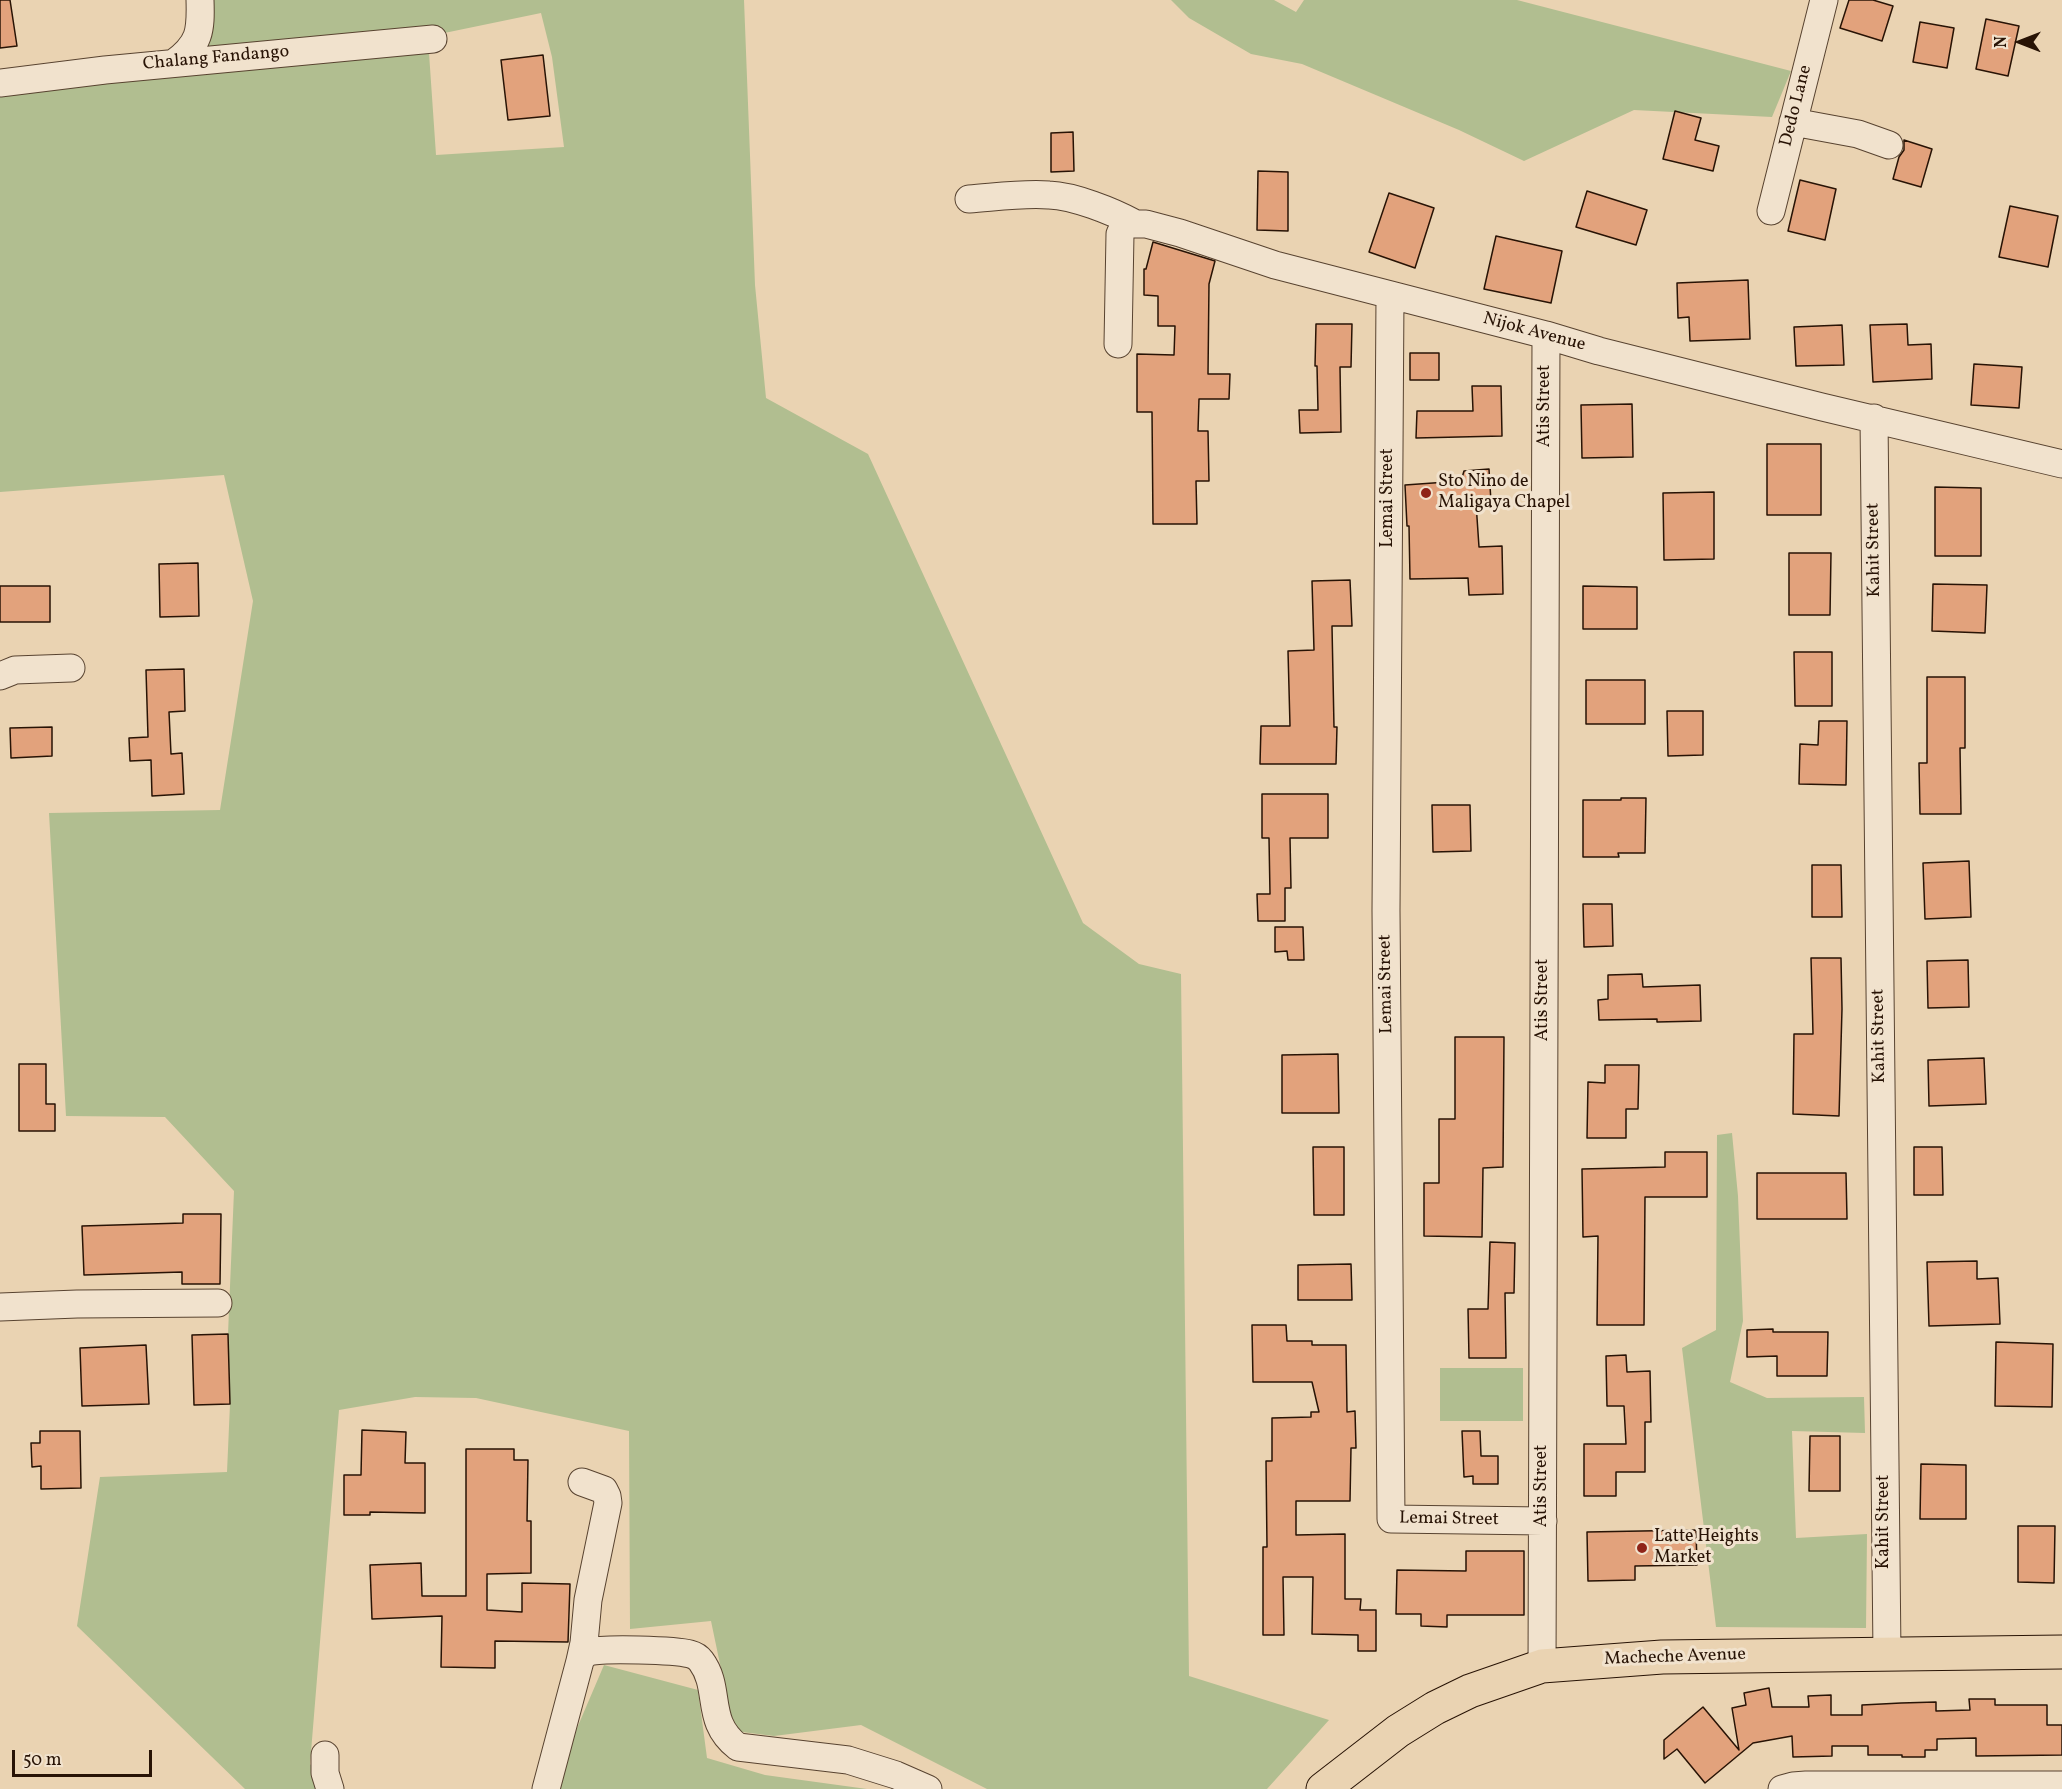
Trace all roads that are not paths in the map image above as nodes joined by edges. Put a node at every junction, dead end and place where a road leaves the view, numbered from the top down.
1 (200, 0) edge
2 (1824, 0) edge
3 (433, 39) dead end
4 (174, 63) junction
5 (0, 83) edge
6 (1793, 123) junction
7 (1889, 145) dead end
8 (969, 199) dead end
9 (1771, 211) dead end
10 (1134, 223) junction
11 (1390, 296) junction
12 (1546, 335) junction
13 (1118, 344) dead end
14 (1874, 418) junction
15 (2062, 464) edge
16 (71, 668) dead end
17 (0, 676) edge
18 (218, 1303) dead end
19 (0, 1307) edge
20 (582, 1482) dead end
21 (1543, 1521) junction
22 (2062, 1652) edge
23 (1887, 1653) junction
24 (580, 1661) junction
25 (1542, 1666) junction
26 (325, 1755) dead end
27 (2062, 1785) edge
28 (330, 1789) edge
29 (546, 1789) edge
30 (928, 1789) edge
31 (1323, 1789) edge
32 (1782, 1789) edge

1 - 4 street
2 - 6 street, Dedo Lane
3 - 4 street, Chalang Fandango
4 - 5 street, Chalang Fandango
6 - 7 street
6 - 9 street, Dedo Lane
8 - 10 street, Nijok Avenue
10 - 11 street, Nijok Avenue
10 - 13 street
11 - 12 street, Nijok Avenue
11 - 21 street, Lemai Street
12 - 14 street, Nijok Avenue
12 - 21 street, Atis Street
14 - 15 street, Nijok Avenue
14 - 23 street, Kahit Street
16 - 17 street
18 - 19 street
20 - 24 street
21 - 25 street, Atis Street
22 - 23 main road, Macheche Avenue
23 - 25 main road, Macheche Avenue
24 - 29 street
24 - 30 street
25 - 31 main road, Macheche Avenue
26 - 28 street
27 - 32 street

